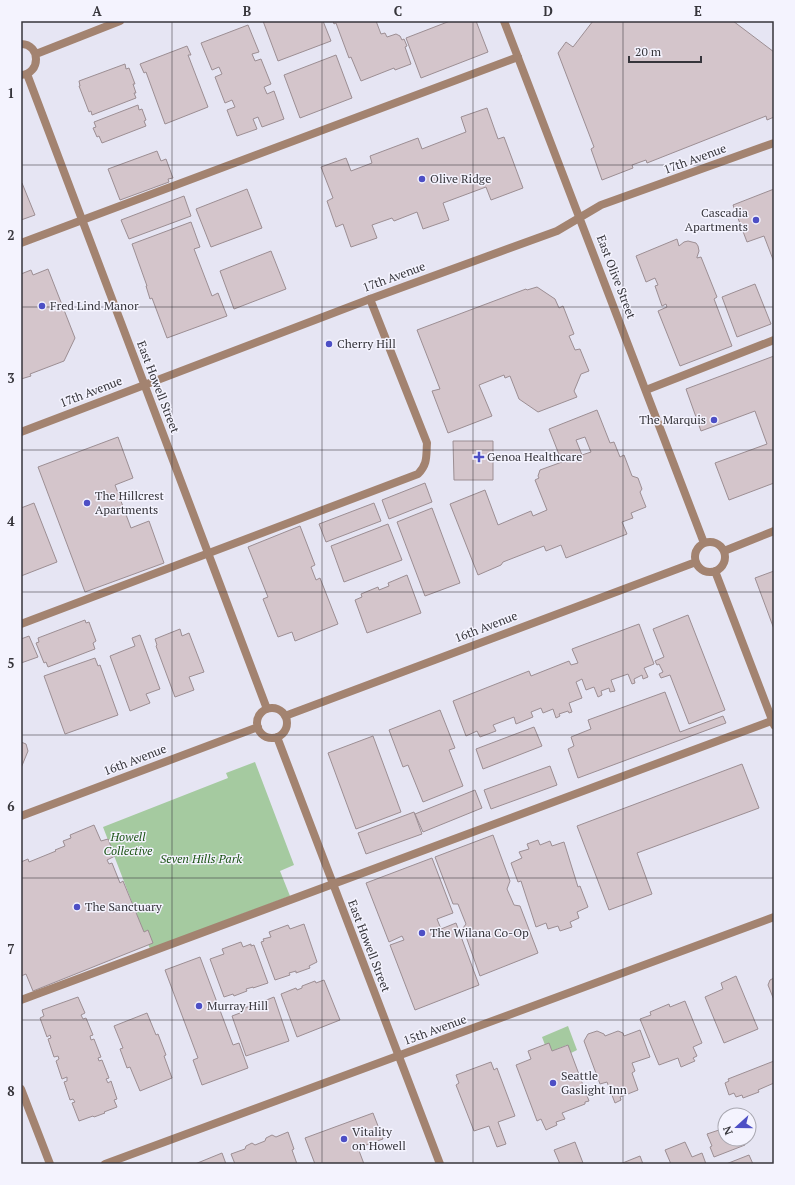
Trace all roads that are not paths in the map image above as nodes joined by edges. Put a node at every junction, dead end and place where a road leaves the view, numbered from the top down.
1 (120, 21) edge
2 (504, 21) edge
3 (21, 44) edge
4 (36, 54) junction
5 (518, 57) junction
6 (24, 74) edge
7 (774, 143) edge
8 (580, 217) junction
9 (81, 220) junction
10 (21, 243) edge
11 (370, 298) junction
12 (774, 340) edge
13 (144, 384) junction
14 (646, 390) junction
15 (21, 432) edge
16 (774, 531) edge
17 (704, 543) junction
18 (724, 551) junction
19 (207, 553) junction
20 (696, 562) junction
21 (715, 571) junction
22 (21, 624) edge
23 (267, 709) junction
24 (285, 716) junction
25 (773, 722) edge
26 (258, 727) junction
27 (277, 737) junction
28 (21, 816) edge
29 (332, 884) junction
30 (774, 917) edge
31 (21, 1000) edge
32 (399, 1056) junction
33 (21, 1088) edge
34 (50, 1164) edge
35 (105, 1164) edge
36 (440, 1164) edge

1 - 4 street
2 - 5 street, East Olive Street
3 - 4 street
4 - 6 street
5 - 8 street, East Olive Street
5 - 9 street
6 - 9 street, East Howell Street
7 - 8 street, 17th Avenue
8 - 11 street, 17th Avenue
8 - 14 street, East Olive Street
9 - 10 street
9 - 13 street, East Howell Street
11 - 13 street, 17th Avenue
11 - 19 street
12 - 14 street
13 - 15 street, 17th Avenue
13 - 19 street, East Howell Street
14 - 17 street, East Olive Street
16 - 18 street
17 - 18 street
17 - 20 street
18 - 21 street
19 - 22 street
19 - 23 street, East Howell Street
20 - 21 street
20 - 24 street, 16th Avenue
21 - 25 street
23 - 24 street
23 - 26 street
24 - 27 street
25 - 29 street
26 - 27 street
26 - 28 street, 16th Avenue
27 - 29 street, East Howell Street
29 - 31 street
29 - 32 street, East Howell Street
30 - 32 street, 15th Avenue
32 - 35 street, 15th Avenue
32 - 36 street, East Howell Street
33 - 34 street

